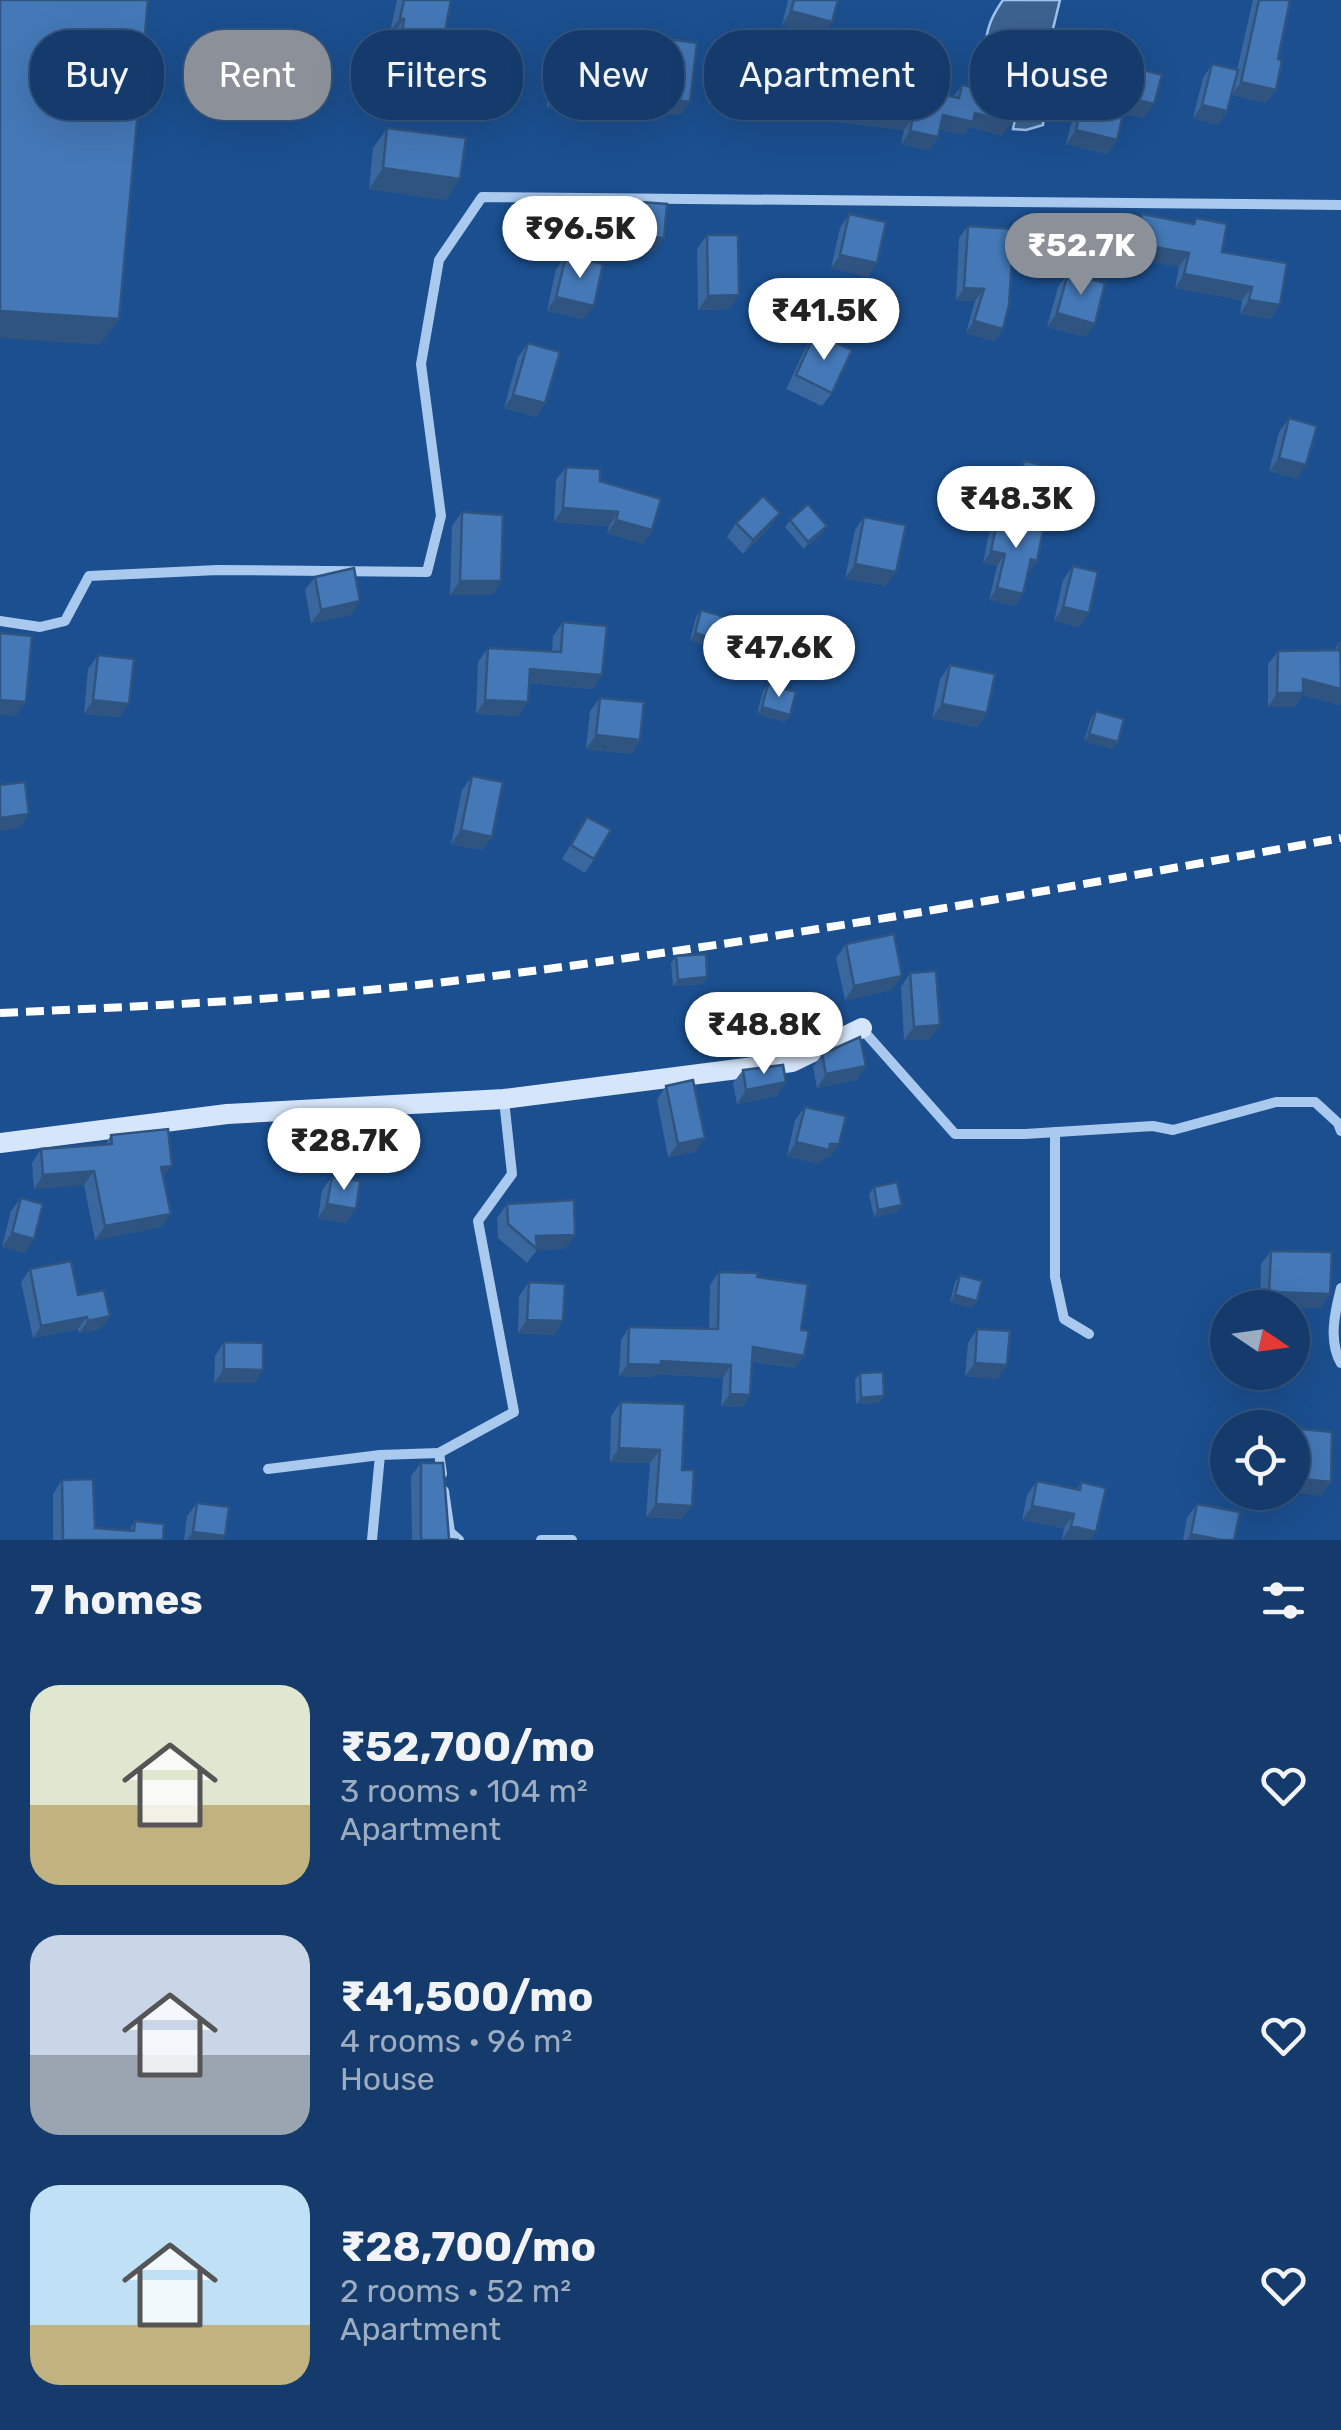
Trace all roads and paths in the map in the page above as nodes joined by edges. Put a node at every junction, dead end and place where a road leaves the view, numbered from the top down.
1 (1341, 205) edge
2 (0, 621) edge
3 (862, 1028) joint
4 (504, 1100) junction
5 (1341, 1131) edge
6 (1055, 1132) junction
7 (0, 1143) edge
8 (1341, 1288) edge
9 (1089, 1334) dead end
10 (1341, 1363) edge
11 (439, 1453) junction
12 (380, 1454) junction
13 (268, 1469) dead end
14 (372, 1540) edge
15 (459, 1540) edge
16 (541, 1540) edge
17 (572, 1540) edge

1 - 2 street
3 - 4 street
3 - 6 street
4 - 7 street
4 - 11 street
5 - 6 street
6 - 9 street
8 - 10 street
11 - 12 street
11 - 15 street
12 - 13 street
12 - 14 street
16 - 17 street

